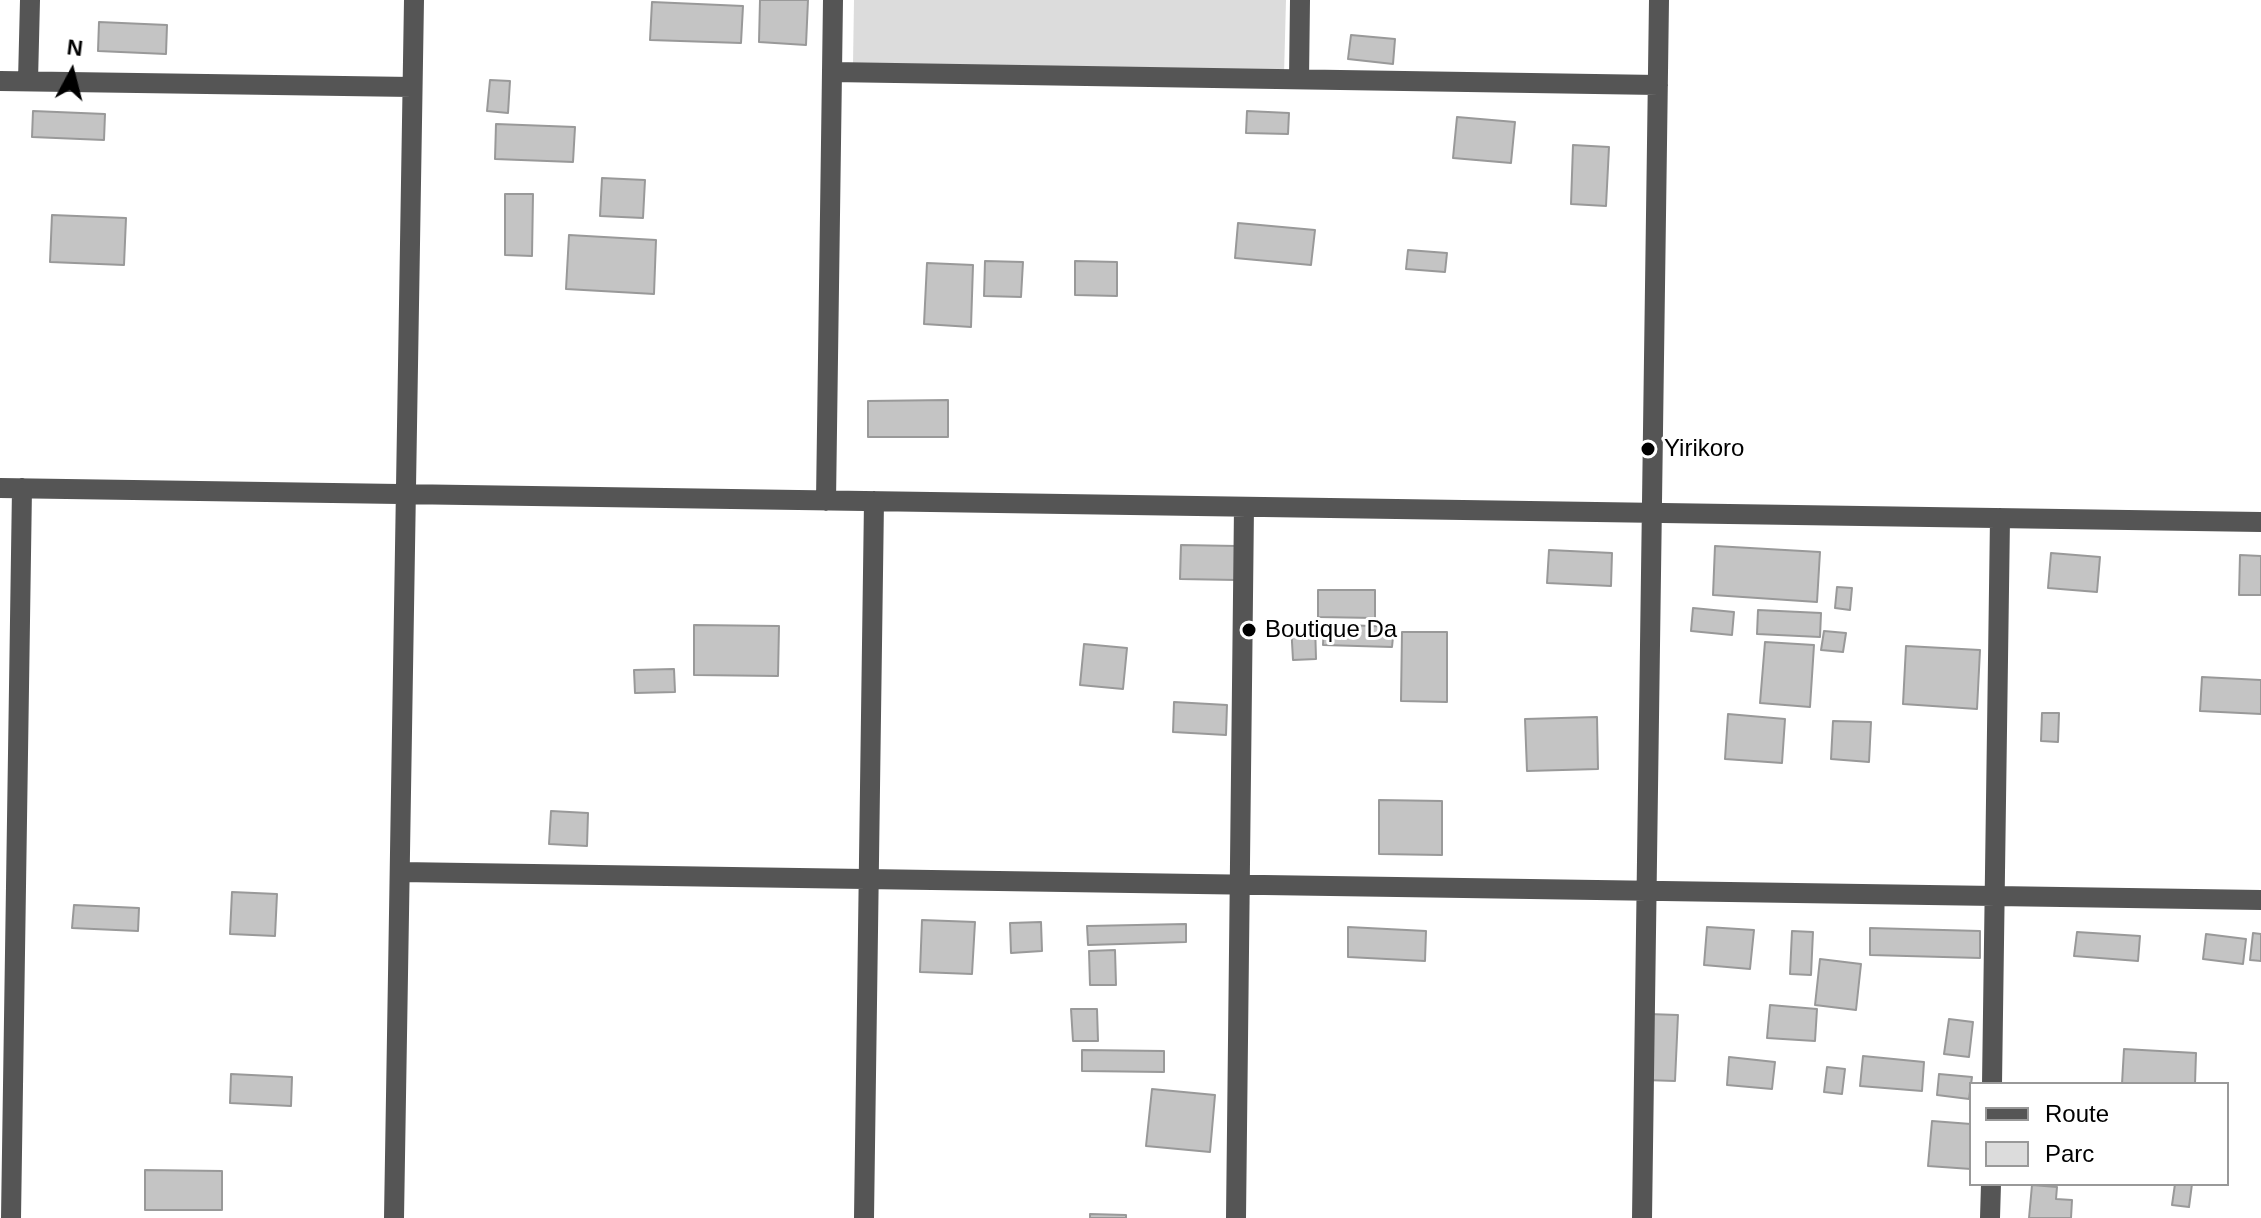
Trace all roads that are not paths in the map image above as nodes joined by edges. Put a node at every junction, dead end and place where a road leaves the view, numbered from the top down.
1 (30, 0) edge
2 (414, 0) edge
3 (833, 0) edge
4 (1300, 0) edge
5 (1659, 0) edge
6 (832, 72) junction
7 (1299, 79) junction
8 (0, 81) edge
9 (28, 81) junction
10 (1658, 85) junction
11 (412, 87) junction
12 (0, 488) edge
13 (22, 488) junction
14 (406, 494) junction
15 (826, 501) junction
16 (874, 501) junction
17 (1244, 507) junction
18 (1652, 513) junction
19 (2000, 518) junction
20 (2261, 522) edge
21 (8, 871) edge
22 (400, 872) junction
23 (869, 879) junction
24 (1239, 885) junction
25 (1647, 891) junction
26 (1995, 896) junction
27 (2261, 900) edge
28 (1992, 1082) edge
29 (1991, 1186) edge
30 (11, 1218) edge
31 (394, 1218) edge
32 (864, 1218) edge
33 (1236, 1218) edge
34 (1642, 1218) edge
35 (1990, 1218) edge

1 - 9 street
2 - 11 street
3 - 6 street
4 - 7 street
5 - 10 street
6 - 7 street
6 - 15 street
7 - 10 street
8 - 9 street
9 - 11 street
10 - 18 street
11 - 14 street
12 - 13 street
13 - 14 street
13 - 21 street
14 - 15 street
14 - 22 street
15 - 16 street
16 - 17 street
16 - 23 street
17 - 18 street
17 - 24 street
18 - 19 street
18 - 25 street
19 - 20 street
19 - 26 street
21 - 30 street
22 - 23 street
22 - 31 street
23 - 24 street
23 - 32 street
24 - 25 street
24 - 33 street
25 - 26 street
25 - 34 street
26 - 27 street
26 - 28 street
29 - 35 street

